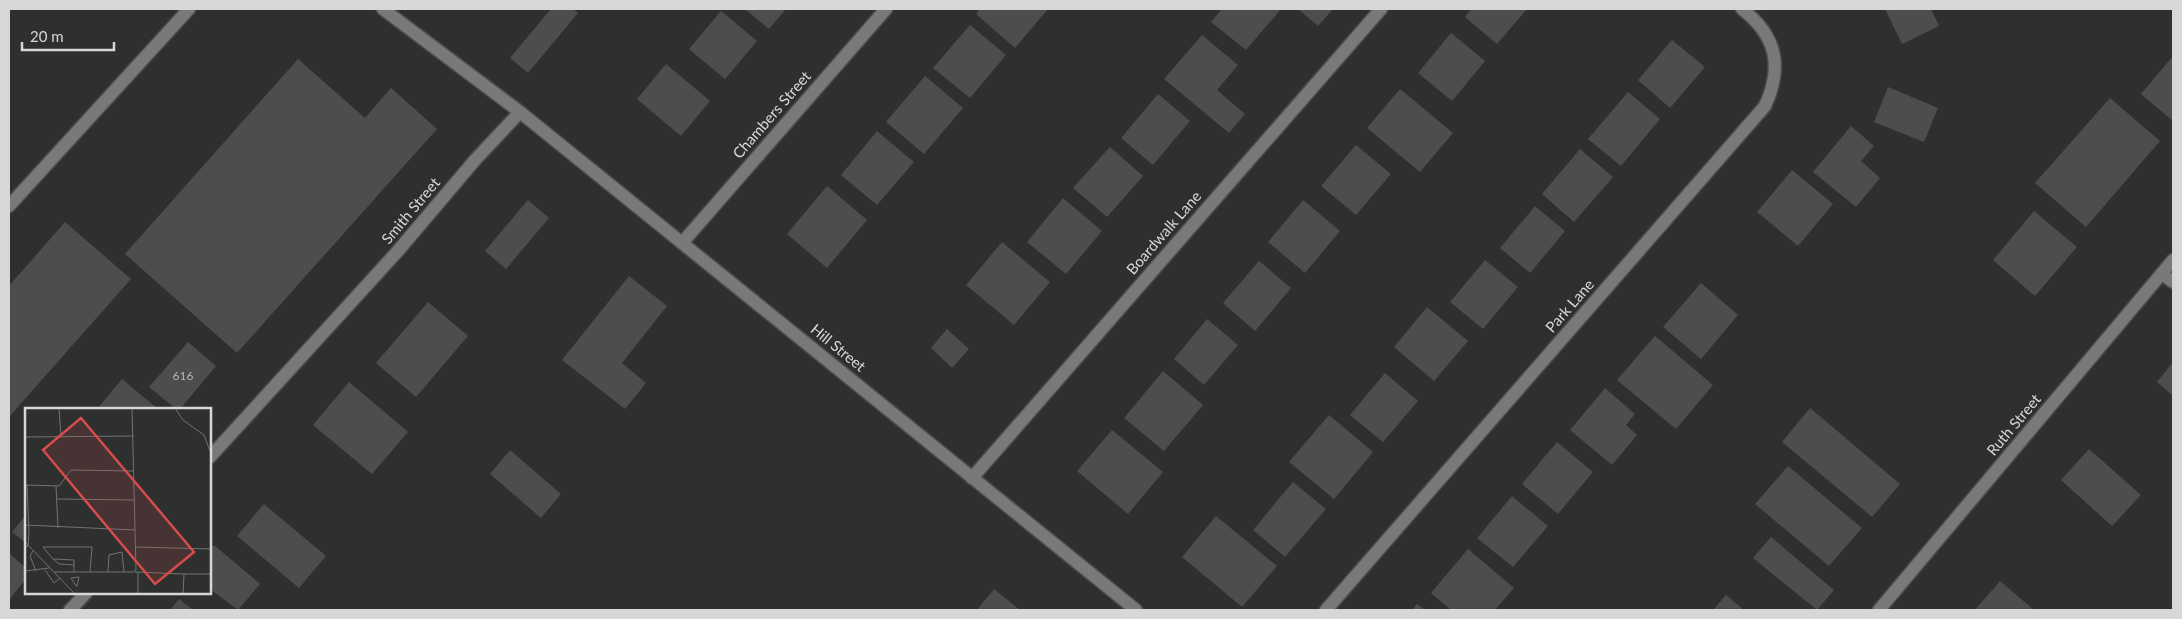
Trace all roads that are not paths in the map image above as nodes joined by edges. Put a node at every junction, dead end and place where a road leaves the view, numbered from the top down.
1 (189, 9) edge
2 (383, 9) edge
3 (886, 9) edge
4 (1381, 9) edge
5 (1742, 9) edge
6 (520, 112) junction
7 (9, 206) edge
8 (682, 242) junction
9 (2173, 260) edge
10 (2162, 274) junction
11 (2173, 282) edge
12 (211, 456) edge
13 (972, 478) junction
14 (85, 594) edge
15 (70, 610) edge
16 (1136, 610) edge
17 (1326, 610) edge
18 (1879, 610) edge

1 - 7 street
2 - 6 street
3 - 8 street, Chambers Street
4 - 13 street, Boardwalk Lane
5 - 17 street, Park Lane
6 - 8 street, Hill Street
6 - 12 street, Smith Street
8 - 13 street, Hill Street
9 - 10 street, Ruth Street
10 - 11 street
10 - 18 street, Ruth Street
13 - 16 street, Hill Street
14 - 15 street

